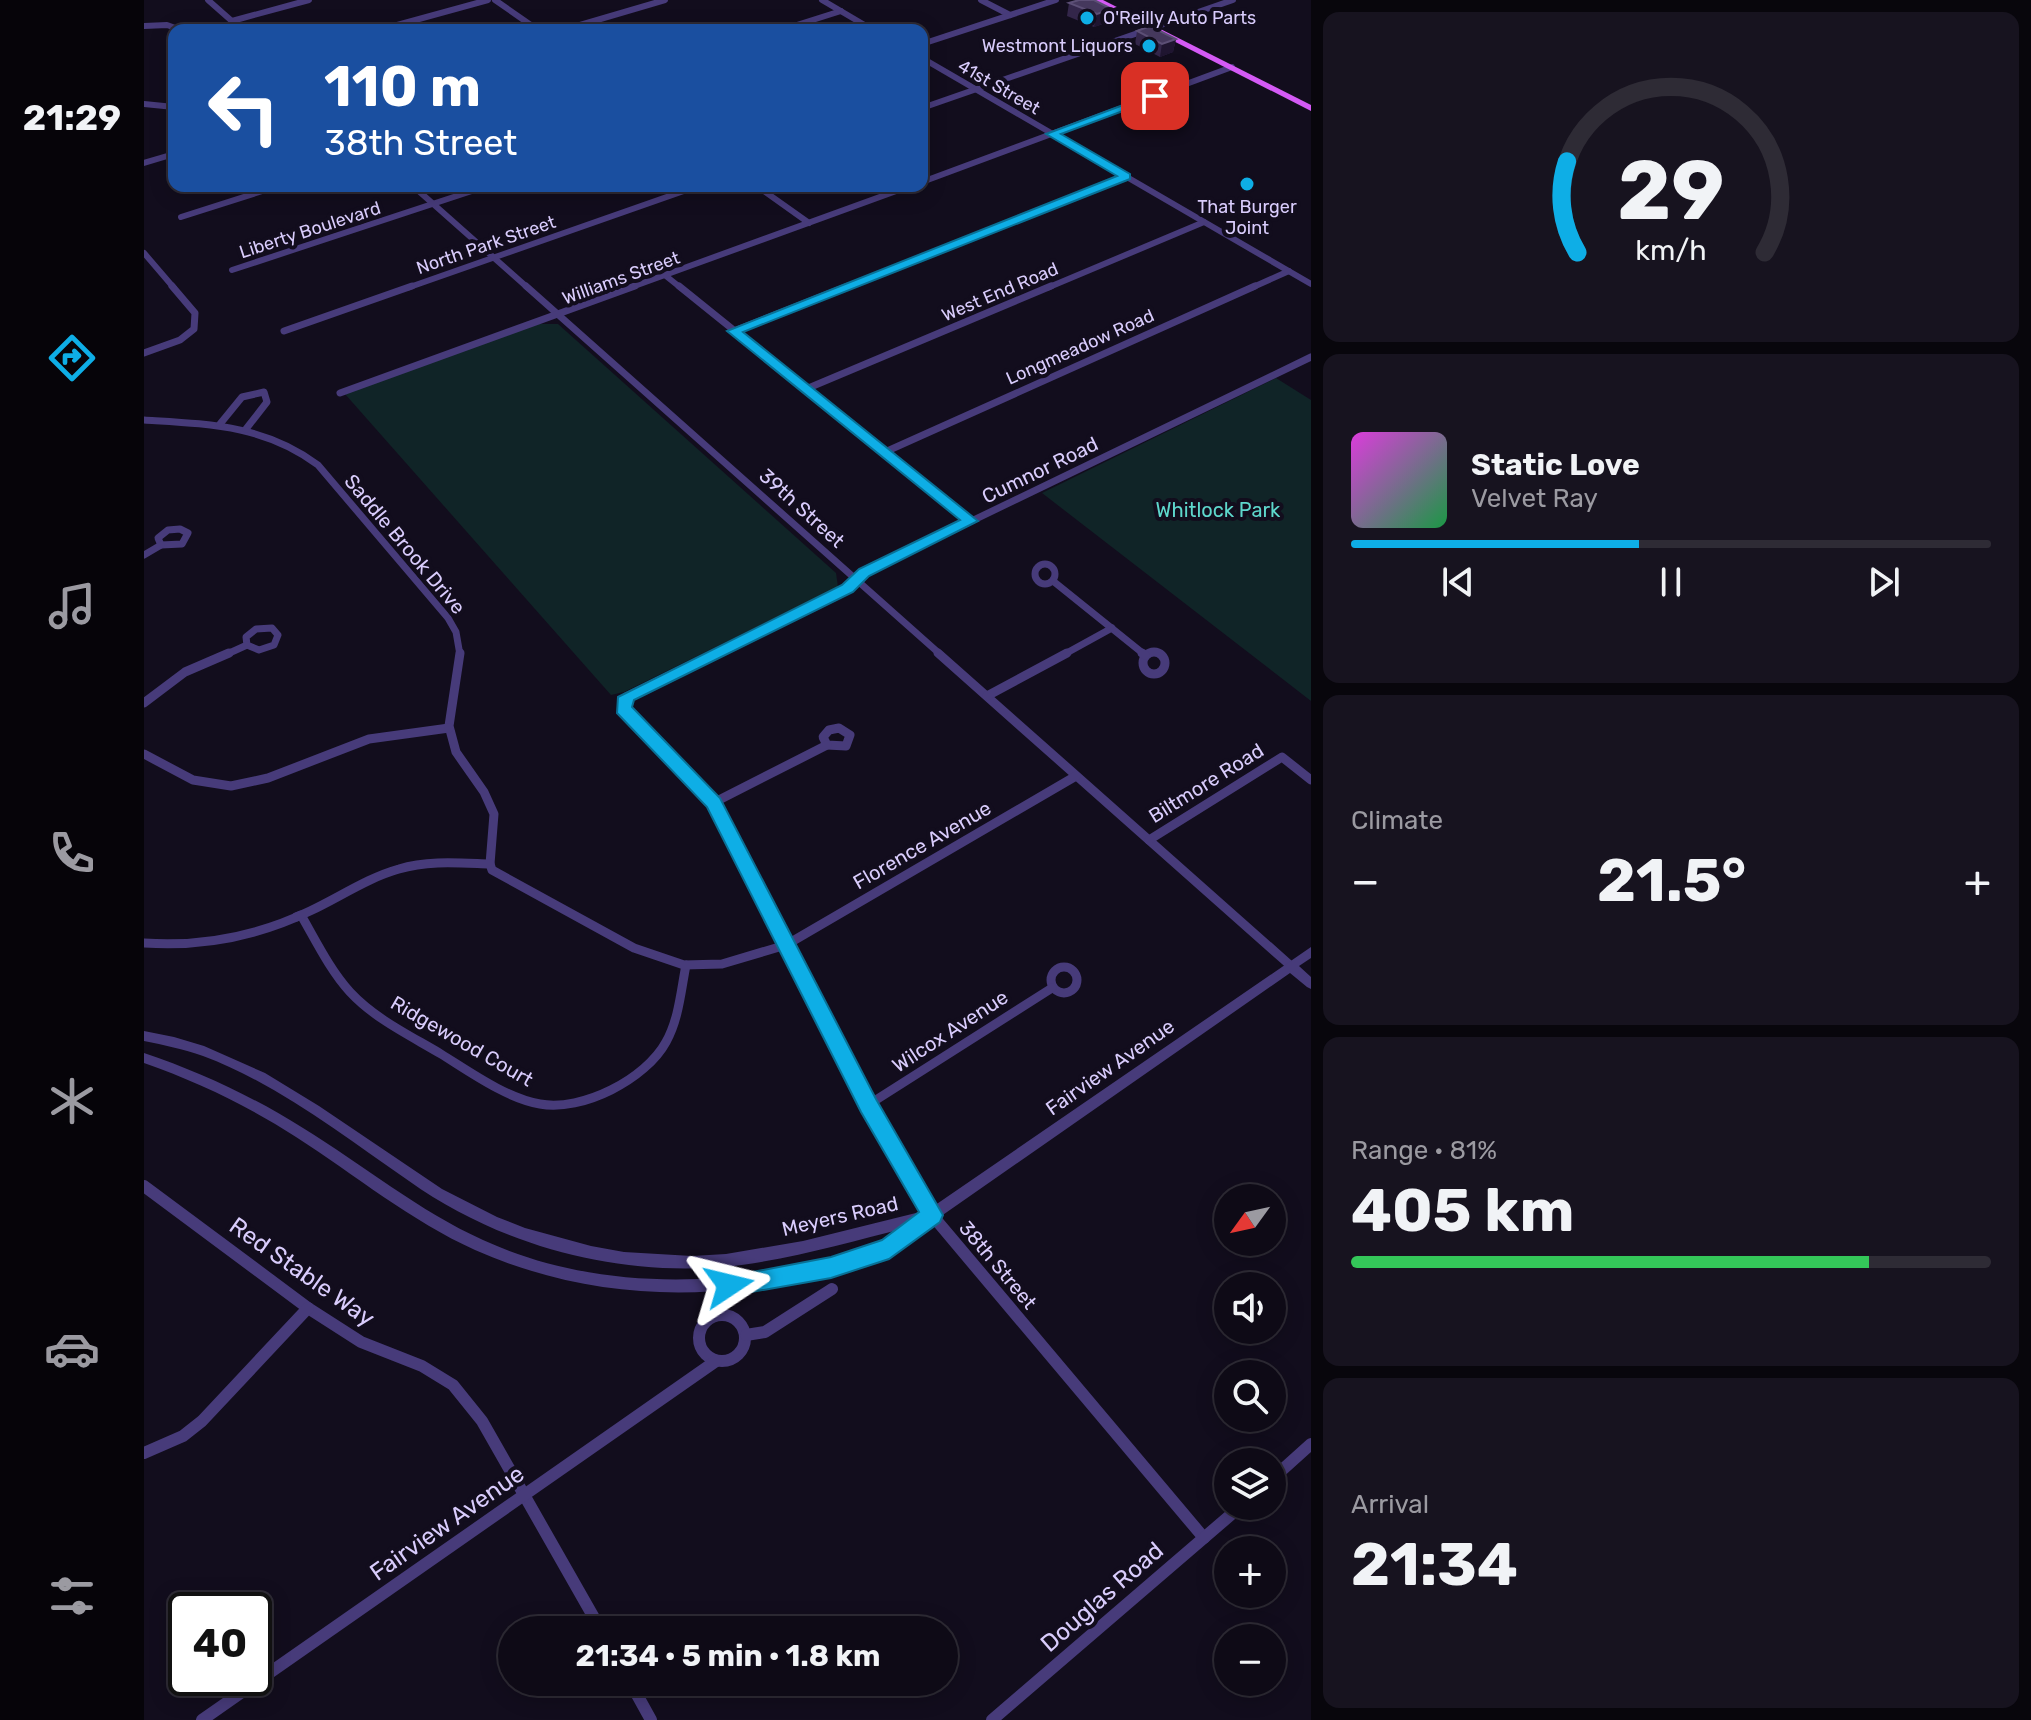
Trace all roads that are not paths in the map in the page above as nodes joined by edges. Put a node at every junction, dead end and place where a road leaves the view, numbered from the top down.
1 (208, 0) edge
2 (309, 0) edge
3 (488, 0) edge
4 (495, 0) edge
5 (665, 0) edge
6 (834, 0) edge
7 (981, 0) edge
8 (1056, 0) edge
9 (1097, 0) edge
10 (1233, 0) edge
11 (824, 1) edge
12 (841, 11) junction
13 (1010, 15) junction
14 (232, 21) junction
15 (235, 24) edge
16 (401, 24) edge
17 (529, 24) edge
18 (583, 24) edge
19 (800, 24) edge
20 (863, 24) edge
21 (168, 25) edge
22 (144, 26) edge
23 (1153, 28) junction
24 (928, 42) edge
25 (928, 62) edge
26 (1232, 67) junction
27 (976, 90) junction
28 (144, 104) edge
29 (168, 106) edge
30 (928, 106) edge
31 (1311, 108) edge
32 (1052, 134) junction
33 (168, 156) edge
34 (144, 163) edge
35 (1126, 176) junction
36 (928, 180) edge
37 (259, 192) edge
38 (419, 192) edge
39 (469, 192) edge
40 (681, 192) edge
41 (765, 192) edge
42 (894, 192) edge
43 (432, 204) junction
44 (181, 217) dead end
45 (1204, 222) junction
46 (809, 223) junction
47 (144, 253) edge
48 (491, 257) junction
49 (232, 270) dead end
50 (1289, 271) junction
51 (666, 276) junction
52 (1311, 284) edge
53 (558, 316) junction
54 (284, 331) dead end
55 (734, 331) junction
56 (144, 353) edge
57 (1311, 357) edge
58 (806, 389) junction
59 (340, 393) dead end
60 (144, 420) edge
61 (220, 424) junction
62 (246, 429) junction
63 (885, 452) junction
64 (971, 521) junction
65 (161, 545) dead end
66 (144, 555) edge
67 (857, 580) junction
68 (1053, 581) dead end
69 (1112, 628) junction
70 (247, 645) dead end
71 (1145, 655) dead end
72 (987, 696) junction
73 (144, 703) edge
74 (623, 709) joint
75 (449, 728) junction
76 (827, 745) dead end
77 (144, 754) edge
78 (1076, 776) junction
79 (1311, 780) edge
80 (713, 803) junction
81 (1149, 840) junction
82 (490, 864) junction
83 (301, 915) junction
84 (144, 943) edge
85 (786, 945) junction
86 (1311, 952) edge
87 (686, 965) junction
88 (1291, 966) junction
89 (1311, 984) edge
90 (1052, 988) dead end
91 (144, 1036) edge
92 (144, 1058) edge
93 (868, 1105) junction
94 (144, 1186) edge
95 (932, 1215) junction
96 (832, 1289) dead end
97 (308, 1308) junction
98 (746, 1335) junction
99 (716, 1361) junction
100 (1311, 1444) edge
101 (144, 1453) edge
102 (1286, 1466) edge
103 (525, 1496) junction
104 (1225, 1520) edge
105 (1204, 1538) junction
106 (593, 1616) edge
107 (638, 1696) edge
108 (202, 1720) edge
109 (651, 1720) edge
110 (992, 1720) edge

1 - 14 street
2 - 14 street
3 - 16 street
4 - 17 street
5 - 18 street
6 - 11 street
7 - 13 street
8 - 13 street
9 - 23 main road
10 - 23 street
11 - 12 street
12 - 19 street
12 - 20 street
13 - 24 street
14 - 15 street
21 - 22 street
23 - 26 main road
23 - 27 street
25 - 27 street, 41st Street
26 - 31 main road
26 - 32 street
27 - 30 street
27 - 32 street, 41st Street
28 - 29 street
32 - 35 street, 41st Street
32 - 36 street
33 - 34 street
35 - 45 street, 41st Street
35 - 55 street
37 - 44 street
38 - 43 street, 39th Street
39 - 43 street, Liberty Boulevard
40 - 48 street, North Park Street
41 - 46 street
42 - 46 street, Williams Street
43 - 48 street, 39th Street
43 - 49 street, Liberty Boulevard
45 - 50 street, 41st Street
45 - 58 street, West End Road
46 - 51 street, Williams Street
47 - 56 street
48 - 53 street, 39th Street
48 - 54 street, North Park Street
50 - 52 street, 41st Street
50 - 63 street, Longmeadow Road
51 - 53 street, Williams Street
51 - 55 street
53 - 59 street, Williams Street
53 - 67 street, 39th Street
55 - 58 street
57 - 64 street, Cumnor Road
58 - 63 street
60 - 61 street, Saddle Brook Drive
61 - 62 street, Saddle Brook Drive
61 - 62 street
62 - 75 street, Saddle Brook Drive
63 - 64 street
64 - 67 street, Cumnor Road
65 - 66 street
67 - 72 street, 39th Street
67 - 74 street, Cumnor Road
68 - 69 street
69 - 71 street
69 - 72 street
70 - 73 street
72 - 78 street, 39th Street
74 - 80 street, 38th Street
75 - 77 street
75 - 82 street, Saddle Brook Drive
76 - 80 street
78 - 81 street, 39th Street
78 - 85 street, Florence Avenue
79 - 81 street, Biltmore Road
80 - 85 street, 38th Street
81 - 88 street, 39th Street
82 - 83 street
82 - 87 street
83 - 84 street
83 - 87 street, Ridgewood Court
85 - 87 street, Florence Avenue
85 - 93 street, 38th Street
86 - 88 street, Fairview Avenue
88 - 89 street, 39th Street
88 - 95 street, Fairview Avenue
90 - 93 street, Wilcox Avenue
91 - 95 street, Meyers Road
92 - 95 street, Meyers Road
93 - 95 street, 38th Street
94 - 97 street, Red Stable Way
95 - 105 street, 38th Street
96 - 98 street, Fairview Avenue
97 - 101 street
97 - 103 street, Red Stable Way
98 - 99 street, Fairview Avenue
98 - 99 street
99 - 103 street, Fairview Avenue
100 - 102 street
103 - 106 street, Red Stable Way
103 - 108 street, Fairview Avenue
104 - 105 street, Douglas Road
105 - 110 street, Douglas Road
107 - 109 street

